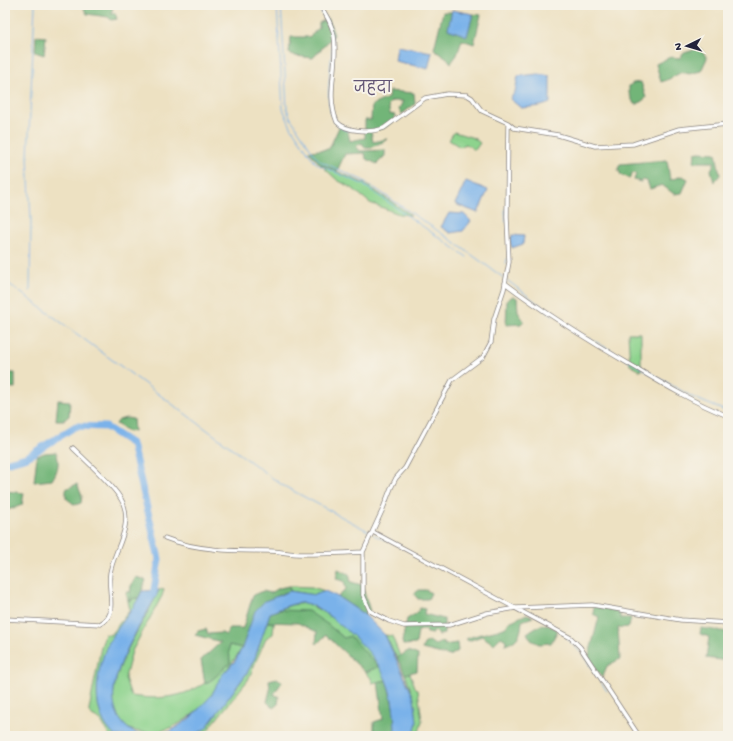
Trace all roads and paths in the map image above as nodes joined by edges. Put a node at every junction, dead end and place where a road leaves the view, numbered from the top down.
1 (320, 5) edge
2 (508, 123) junction
3 (728, 124) edge
4 (505, 283) junction
5 (728, 416) edge
6 (73, 448) dead end
7 (373, 532) junction
8 (165, 538) dead end
9 (363, 552) junction
10 (516, 608) junction
11 (5, 619) edge
12 (728, 623) edge
13 (639, 736) edge

1 - 2 street
2 - 3 street
2 - 4 street
4 - 5 street
4 - 7 street
6 - 11 street
7 - 9 street
7 - 10 street
8 - 9 street
9 - 10 street
10 - 12 street
10 - 13 street

